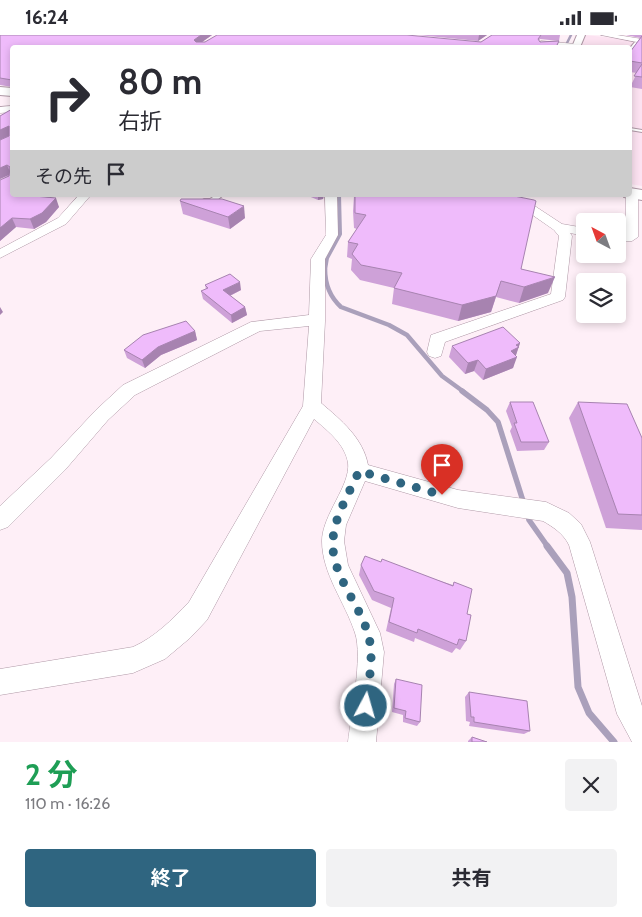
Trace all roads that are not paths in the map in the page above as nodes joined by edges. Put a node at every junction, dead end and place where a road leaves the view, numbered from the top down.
1 (604, 35) edge
2 (639, 42) edge
3 (542, 45) edge
4 (560, 45) edge
5 (635, 194) edge
6 (82, 197) edge
7 (217, 197) edge
8 (331, 197) edge
9 (513, 197) edge
10 (196, 202) edge
11 (558, 227) junction
12 (576, 231) edge
13 (626, 238) edge
14 (0, 254) edge
15 (317, 321) junction
16 (435, 352) dead end
17 (312, 406) junction
18 (359, 471) junction
19 (0, 520) edge
20 (0, 682) edge
21 (642, 732) edge
22 (362, 742) edge

1 - 2 street
3 - 4 street
5 - 13 street
6 - 14 street
7 - 10 lane
8 - 15 street
9 - 11 street
11 - 12 street
11 - 16 street
15 - 17 street
15 - 19 street
17 - 18 street
17 - 20 street
18 - 21 street
18 - 22 street

